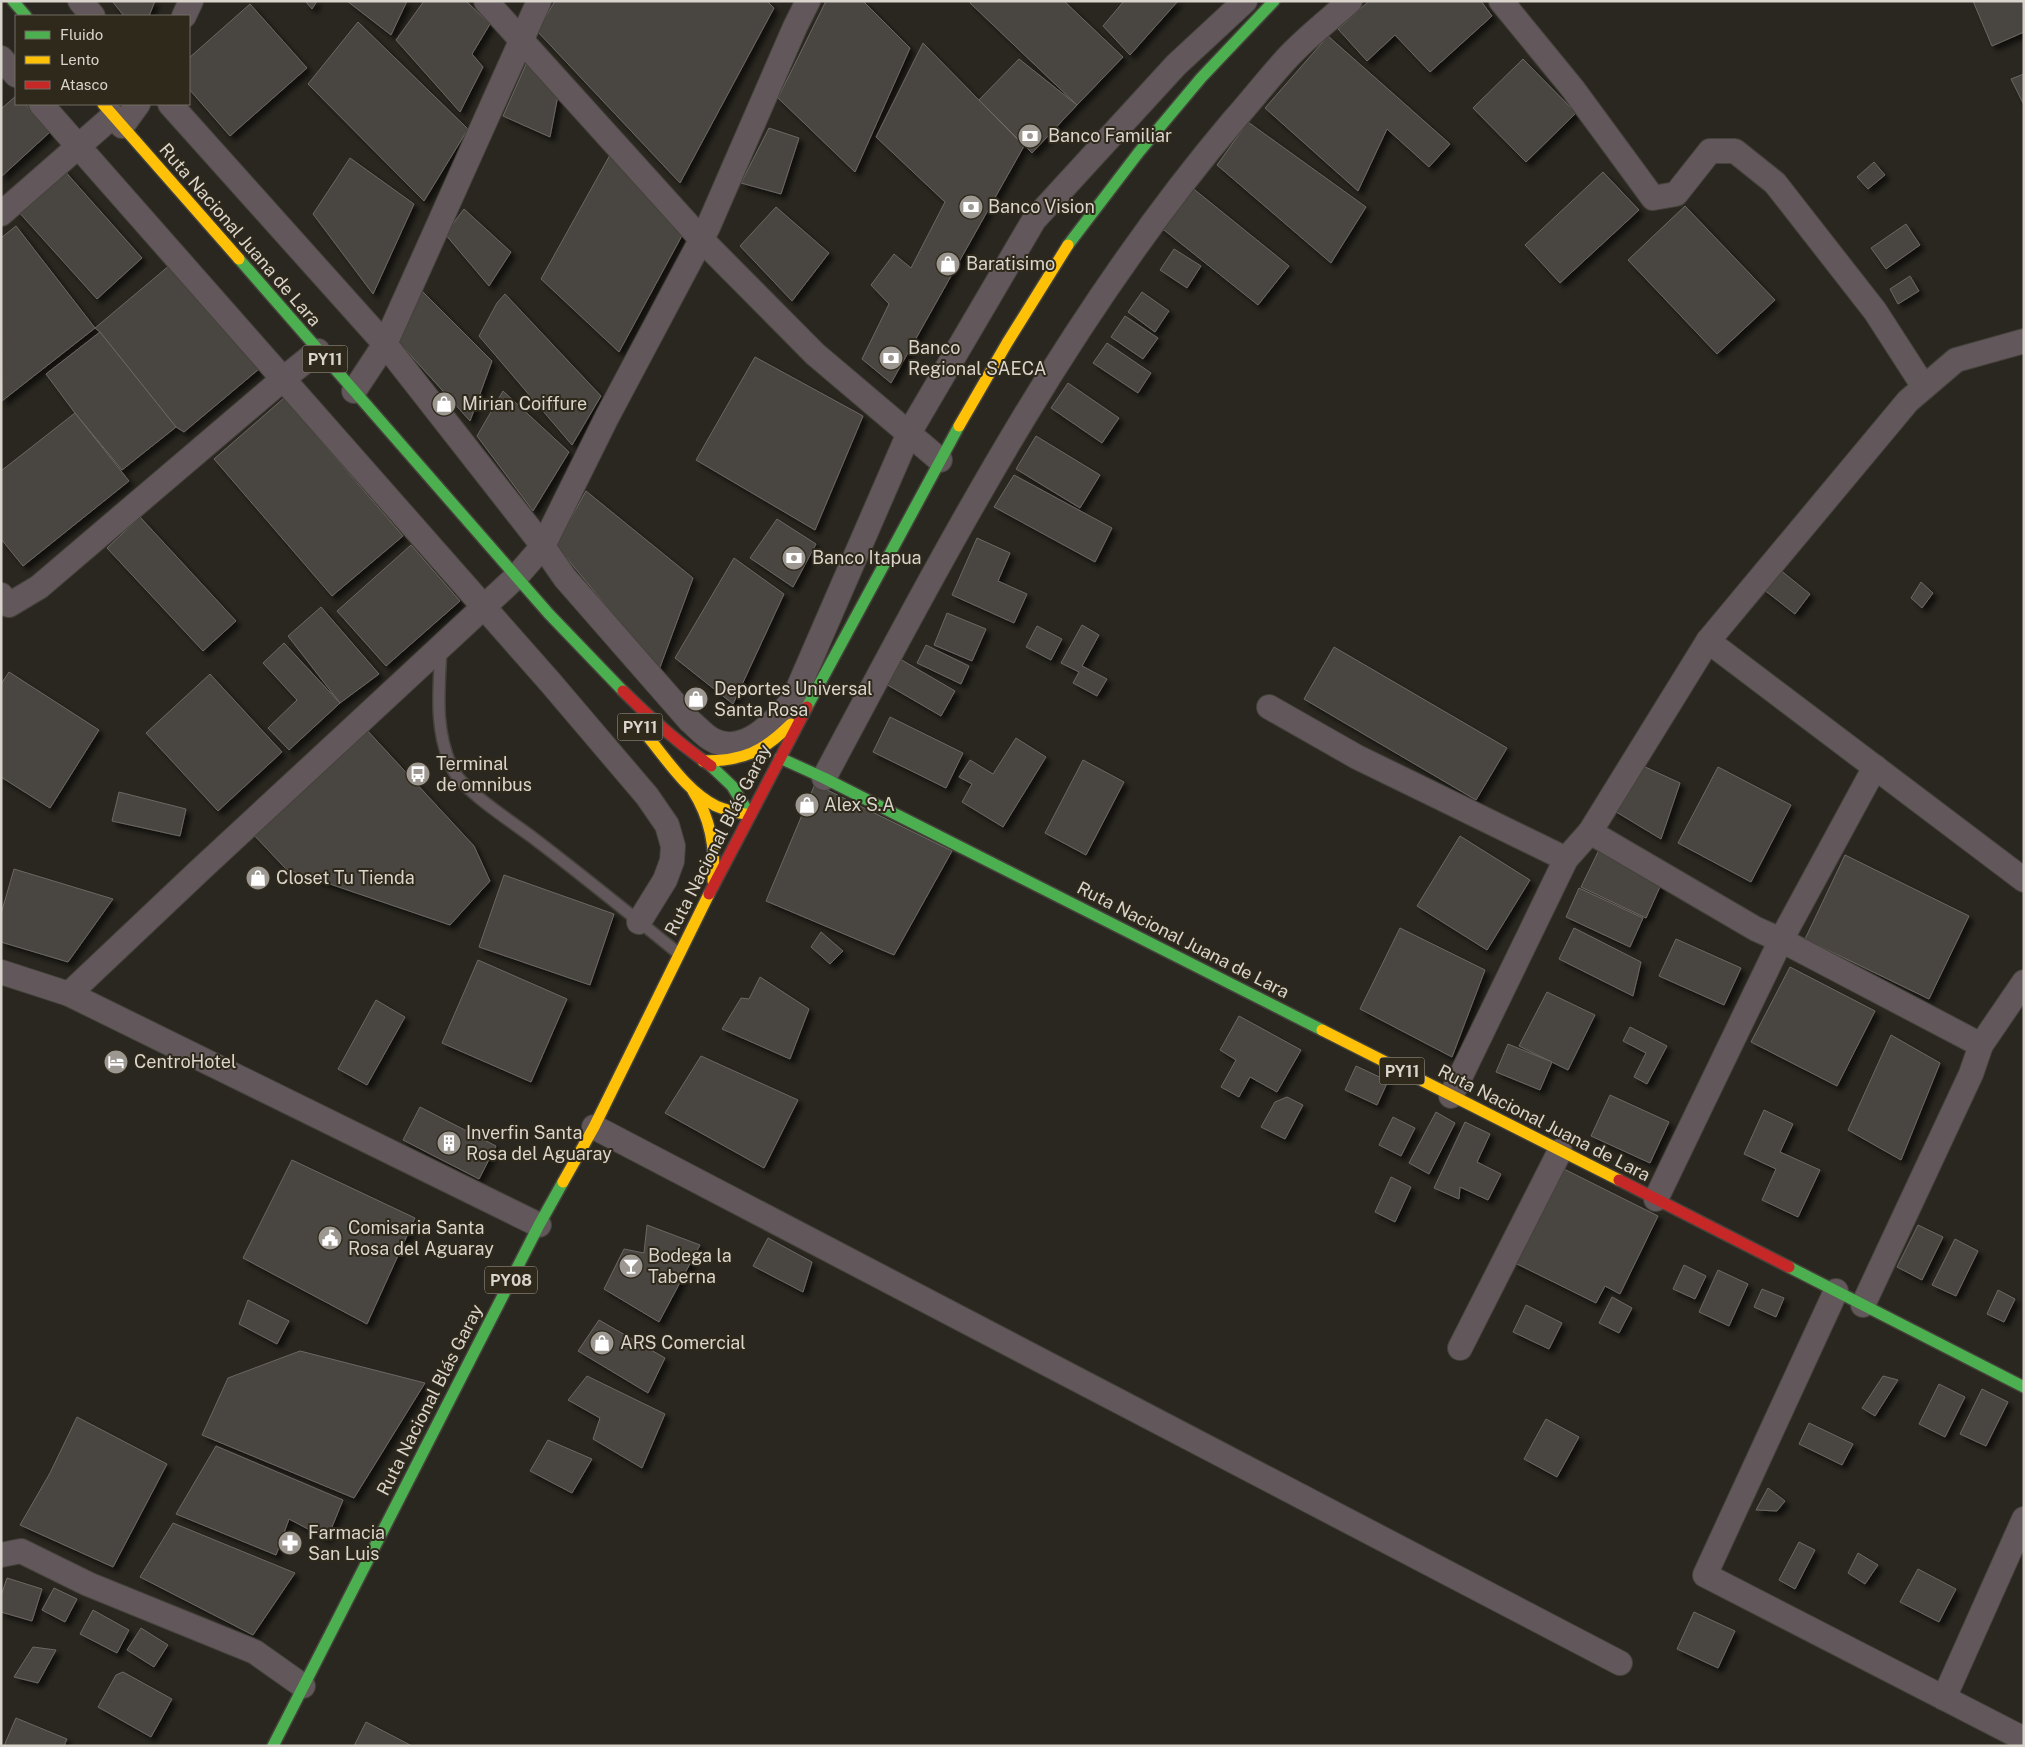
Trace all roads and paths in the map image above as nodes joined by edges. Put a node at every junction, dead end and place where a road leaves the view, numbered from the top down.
1 (13, 1) edge
2 (80, 1) edge
3 (191, 1) edge
4 (486, 1) edge
5 (539, 1) edge
6 (808, 1) edge
7 (1245, 1) edge
8 (1274, 1) edge
9 (1350, 1) edge
10 (1502, 1) edge
11 (25, 15) edge
12 (92, 15) edge
13 (184, 15) edge
14 (521, 40) junction
15 (1, 58) edge
16 (15, 74) edge
17 (42, 105) edge
18 (136, 105) edge
19 (171, 105) edge
20 (113, 115) edge
21 (79, 146) junction
22 (1, 214) edge
23 (702, 240) junction
24 (2024, 341) edge
25 (385, 344) junction
26 (318, 352) junction
27 (283, 379) junction
28 (1924, 387) junction
29 (354, 391) junction
30 (909, 433) junction
31 (940, 460) junction
32 (543, 546) junction
33 (516, 577) junction
34 (4, 605) edge
35 (483, 608) junction
36 (549, 614) junction
37 (1708, 641) junction
38 (441, 646) junction
39 (1269, 707) dead end
40 (804, 711) junction
41 (780, 758) junction
42 (703, 760) junction
43 (1875, 768) junction
44 (824, 778) junction
45 (685, 780) junction
46 (750, 816) junction
47 (1590, 832) junction
48 (1566, 859) junction
49 (2024, 880) edge
50 (712, 888) junction
51 (639, 922) junction
52 (1781, 940) junction
53 (678, 953) junction
54 (1, 972) edge
55 (2024, 982) edge
56 (69, 994) junction
57 (1981, 1045) junction
58 (1452, 1096) junction
59 (594, 1127) junction
60 (1560, 1151) junction
61 (1656, 1199) junction
62 (539, 1225) junction
63 (1836, 1291) junction
64 (1863, 1305) junction
65 (1460, 1348) dead end
66 (2024, 1387) edge
67 (2024, 1519) edge
68 (1, 1555) edge
69 (1620, 1664) dead end
70 (303, 1686) junction
71 (1944, 1698) junction
72 (2024, 1739) edge
73 (272, 1746) edge

1 - 11 highway
2 - 12 street
3 - 13 street
4 - 14 street
5 - 14 street
6 - 23 street
7 - 30 street
8 - 31 highway, Ruta Nacional Blás Garay / PY08
9 - 44 street
10 - 28 street
14 - 23 street
14 - 25 street
15 - 16 street
17 - 21 street
18 - 20 street
19 - 25 street
20 - 21 street
20 - 26 highway, Ruta Nacional Juana de Lara / PY11
21 - 22 street
21 - 27 street
23 - 30 street
23 - 32 street
24 - 28 street
25 - 29 street
25 - 32 street
26 - 27 street
26 - 29 highway, Ruta Nacional Juana de Lara / PY11
27 - 34 street
27 - 35 street
28 - 37 street
29 - 33 highway, Ruta Nacional Juana de Lara / PY11
30 - 31 street
30 - 32 street
31 - 40 highway, Ruta Nacional Blás Garay / PY08
32 - 33 street
33 - 35 street
33 - 36 highway, Ruta Nacional Juana de Lara / PY11
35 - 38 street
35 - 51 street
36 - 42 highway, Ruta Nacional Juana de Lara / PY11
36 - 45 highway, Ruta Nacional Juana de Lara / PY11
37 - 43 street
37 - 47 street
38 - 51 lane
38 - 56 street
39 - 48 street
40 - 41 highway, Ruta Nacional Blás Garay / PY08
40 - 42 highway
41 - 44 highway, Ruta Nacional Juana de Lara / PY11
41 - 46 highway, Ruta Nacional Blás Garay / PY08
42 - 46 highway, Ruta Nacional Juana de Lara / PY11
43 - 49 street
43 - 52 street
44 - 58 highway, Ruta Nacional Juana de Lara / PY11
45 - 46 highway, Ruta Nacional Juana de Lara / PY11
45 - 50 highway
46 - 50 highway, Ruta Nacional Blás Garay / PY08
47 - 48 street
47 - 52 street
48 - 58 street
50 - 53 highway, Ruta Nacional Blás Garay / PY08
51 - 53 lane
52 - 57 street
52 - 61 street
53 - 59 highway, Ruta Nacional Blás Garay / PY08
54 - 56 street
55 - 57 street
56 - 62 street
57 - 64 street
58 - 60 highway, Ruta Nacional Juana de Lara / PY11
59 - 62 highway, Ruta Nacional Blás Garay / PY08
59 - 69 street
60 - 61 highway, Ruta Nacional Juana de Lara / PY11
60 - 65 street
61 - 63 highway, Ruta Nacional Juana de Lara / PY11
62 - 70 highway, Ruta Nacional Blás Garay / PY08
63 - 64 highway, Ruta Nacional Juana de Lara / PY11
63 - 71 street
64 - 66 highway, Ruta Nacional Juana de Lara / PY11
67 - 71 street
68 - 70 street
70 - 73 highway, Ruta Nacional Blás Garay / PY08
71 - 72 street

